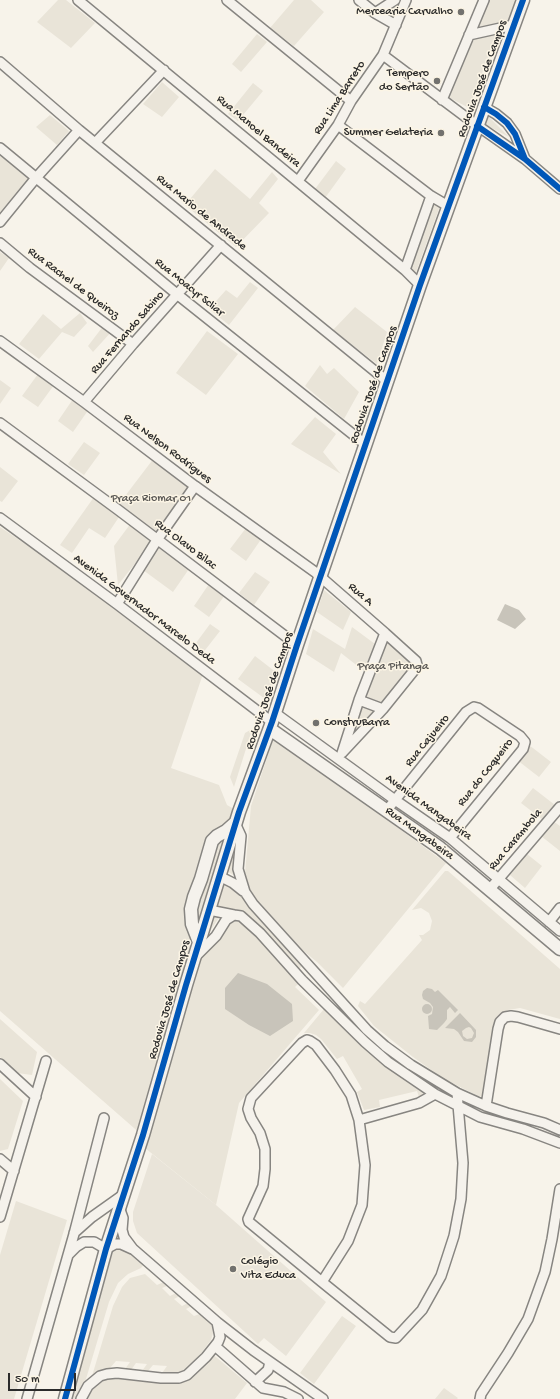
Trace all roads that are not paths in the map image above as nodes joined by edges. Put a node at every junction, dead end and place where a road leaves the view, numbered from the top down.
1 (78, 0) edge
2 (227, 0) edge
3 (360, 0) edge
4 (395, 0) edge
5 (406, 0) edge
6 (484, 0) edge
7 (524, 0) edge
8 (375, 13) junction
9 (396, 25) junction
10 (514, 25) junction
11 (469, 35) junction
12 (384, 55) junction
13 (0, 62) edge
14 (164, 70) junction
15 (442, 100) junction
16 (351, 101) junction
17 (484, 107) junction
18 (338, 125) junction
19 (477, 126) junction
20 (79, 130) junction
21 (95, 143) junction
22 (0, 148) edge
23 (525, 159) junction
24 (35, 179) junction
25 (298, 181) junction
26 (560, 188) edge
27 (431, 196) junction
28 (448, 206) junction
29 (0, 222) edge
30 (0, 243) edge
31 (221, 245) junction
32 (405, 270) junction
33 (420, 285) junction
34 (178, 295) junction
35 (0, 341) edge
36 (132, 344) junction
37 (387, 381) junction
38 (84, 402) junction
39 (0, 423) edge
40 (365, 444) junction
41 (195, 486) junction
42 (0, 518) edge
43 (157, 540) junction
44 (320, 576) junction
45 (117, 604) junction
46 (385, 632) junction
47 (297, 645) junction
48 (359, 700) junction
49 (474, 707) joint
50 (383, 709) junction
51 (272, 721) junction
52 (341, 756) junction
53 (395, 800) junction
54 (560, 807) edge
55 (387, 810) junction
56 (235, 823) junction
57 (450, 838) junction
58 (218, 876) junction
59 (201, 879) junction
60 (499, 879) junction
61 (490, 889) junction
62 (244, 892) junction
63 (194, 897) junction
64 (560, 908) edge
65 (209, 910) junction
66 (234, 915) junction
67 (549, 922) junction
68 (560, 931) edge
69 (199, 942) junction
70 (560, 949) edge
71 (195, 957) junction
72 (305, 961) junction
73 (295, 972) junction
74 (342, 1000) junction
75 (332, 1009) junction
76 (560, 1029) edge
77 (46, 1061) dead end
78 (0, 1064) edge
79 (457, 1093) junction
80 (435, 1094) junction
81 (36, 1097) junction
82 (458, 1106) junction
83 (486, 1106) junction
84 (104, 1118) dead end
85 (359, 1120) junction
86 (560, 1130) edge
87 (560, 1143) edge
88 (0, 1159) edge
89 (14, 1171) junction
90 (560, 1189) edge
91 (123, 1195) junction
92 (119, 1207) junction
93 (80, 1210) junction
94 (0, 1217) edge
95 (92, 1217) junction
96 (74, 1234) junction
97 (106, 1249) junction
98 (133, 1250) junction
99 (67, 1257) junction
100 (322, 1282) junction
101 (217, 1322) junction
102 (215, 1346) junction
103 (270, 1362) junction
104 (255, 1382) junction
105 (26, 1399) edge
106 (65, 1399) edge
107 (81, 1399) edge
108 (298, 1399) edge
109 (323, 1399) edge
110 (480, 1399) edge

1 - 14 street, Rua Manoel Bandeira
2 - 16 street
3 - 8 street
4 - 8 street
5 - 9 street, Rua Lima Barreto
6 - 11 street
7 - 10 main road, Rodovia José de Campos
8 - 9 street
9 - 12 street, Rua Lima Barreto
10 - 11 street
10 - 17 main road, Rodovia José de Campos
11 - 15 street
12 - 15 street
12 - 16 street, Rua Lima Barreto
13 - 20 street, Rua Mario de Andrade
14 - 21 street
14 - 25 street, Rua Manoel Bandeira
15 - 19 street
16 - 18 street, Rua Lima Barreto
17 - 19 main road, Rodovia José de Campos
17 - 23 street
18 - 25 street, Rua Lima Barreto
18 - 27 street
19 - 23 street
19 - 28 main road, Rodovia José de Campos
20 - 21 street, Rua Mario de Andrade
20 - 24 street
21 - 31 street, Rua Mario de Andrade
22 - 24 street, Rua Moacyr Scliar
23 - 26 street
24 - 29 street
24 - 34 street, Rua Moacyr Scliar
25 - 32 street, Rua Manoel Bandeira
27 - 28 street
27 - 32 street
28 - 33 main road, Rodovia José de Campos
30 - 36 street, Rua Rachel de Queiroz
31 - 34 street, Rua Fernando Sabino
31 - 37 street, Rua Mario de Andrade
32 - 33 street, Rua Manoel Bandeira
33 - 37 main road, Rodovia José de Campos
34 - 36 street, Rua Fernando Sabino
34 - 40 street, Rua Moacyr Scliar
35 - 38 street, Rua Nelson Rodrigues
36 - 38 street, Rua Fernando Sabino
37 - 40 main road, Rodovia José de Campos
38 - 41 street, Rua Nelson Rodrigues
39 - 43 street, Rua Olavo Bilac
40 - 44 main road, Rodovia José de Campos
41 - 43 street
41 - 44 street, Rua Nelson Rodrigues
42 - 45 street, Avenida Governador Marcelo Deda
43 - 45 street
43 - 47 street, Rua Olavo Bilac
44 - 46 street, Rua A
44 - 47 main road, Rodovia José de Campos
45 - 51 street, Avenida Governador Marcelo Deda
46 - 48 street
46 - 50 street
47 - 51 main road, Rodovia José de Campos
48 - 50 street
48 - 52 street
49 - 53 street, Rua Cajueiro
49 - 57 street, Rua do Coqueiro
50 - 52 street
51 - 52 street, Avenida Mangabeira
51 - 55 main road, Rua Mangabeira
51 - 56 main road, Rodovia José de Campos
52 - 53 street, Avenida Mangabeira
53 - 55 street, Rua Cajueiro
53 - 57 street, Avenida Mangabeira
54 - 60 street, Rua Carambola
55 - 61 main road, Rua Mangabeira
56 - 58 main road, Rodovia José de Campos
56 - 59 main road
56 - 62 street
57 - 60 street, Avenida Mangabeira
58 - 59 main road
58 - 62 street
58 - 65 main road, Rodovia José de Campos
59 - 63 main road
60 - 61 street, Rua Carambola
60 - 67 street, Avenida Mangabeira
61 - 70 main road, Rua Mangabeira
62 - 72 street
63 - 65 main road
63 - 69 main road
64 - 67 street
65 - 66 street
65 - 69 main road, Rodovia José de Campos
66 - 71 street
66 - 73 street
67 - 68 street, Avenida Mangabeira
69 - 71 main road, Rodovia José de Campos
71 - 91 main road, Rodovia José de Campos
72 - 73 street
72 - 74 street
73 - 75 street
74 - 75 street
74 - 79 street
75 - 80 street
76 - 83 street
77 - 81 street
78 - 81 street
79 - 82 street
79 - 83 street
80 - 82 street
80 - 85 street
81 - 89 street
82 - 87 street
82 - 100 street
83 - 86 street
84 - 93 street
85 - 100 street
85 - 100 street
88 - 89 street
89 - 94 street
90 - 110 street
91 - 92 main road, Rodovia José de Campos
91 - 95 street
92 - 97 main road, Rodovia José de Campos
92 - 98 street
93 - 95 street
93 - 96 street
95 - 96 street
96 - 99 street
97 - 98 street
97 - 99 street
97 - 106 main road, Rodovia José de Campos
98 - 101 street
99 - 105 street
101 - 102 street
101 - 103 street
102 - 104 street
102 - 107 street
103 - 104 street
103 - 109 street
104 - 108 street

